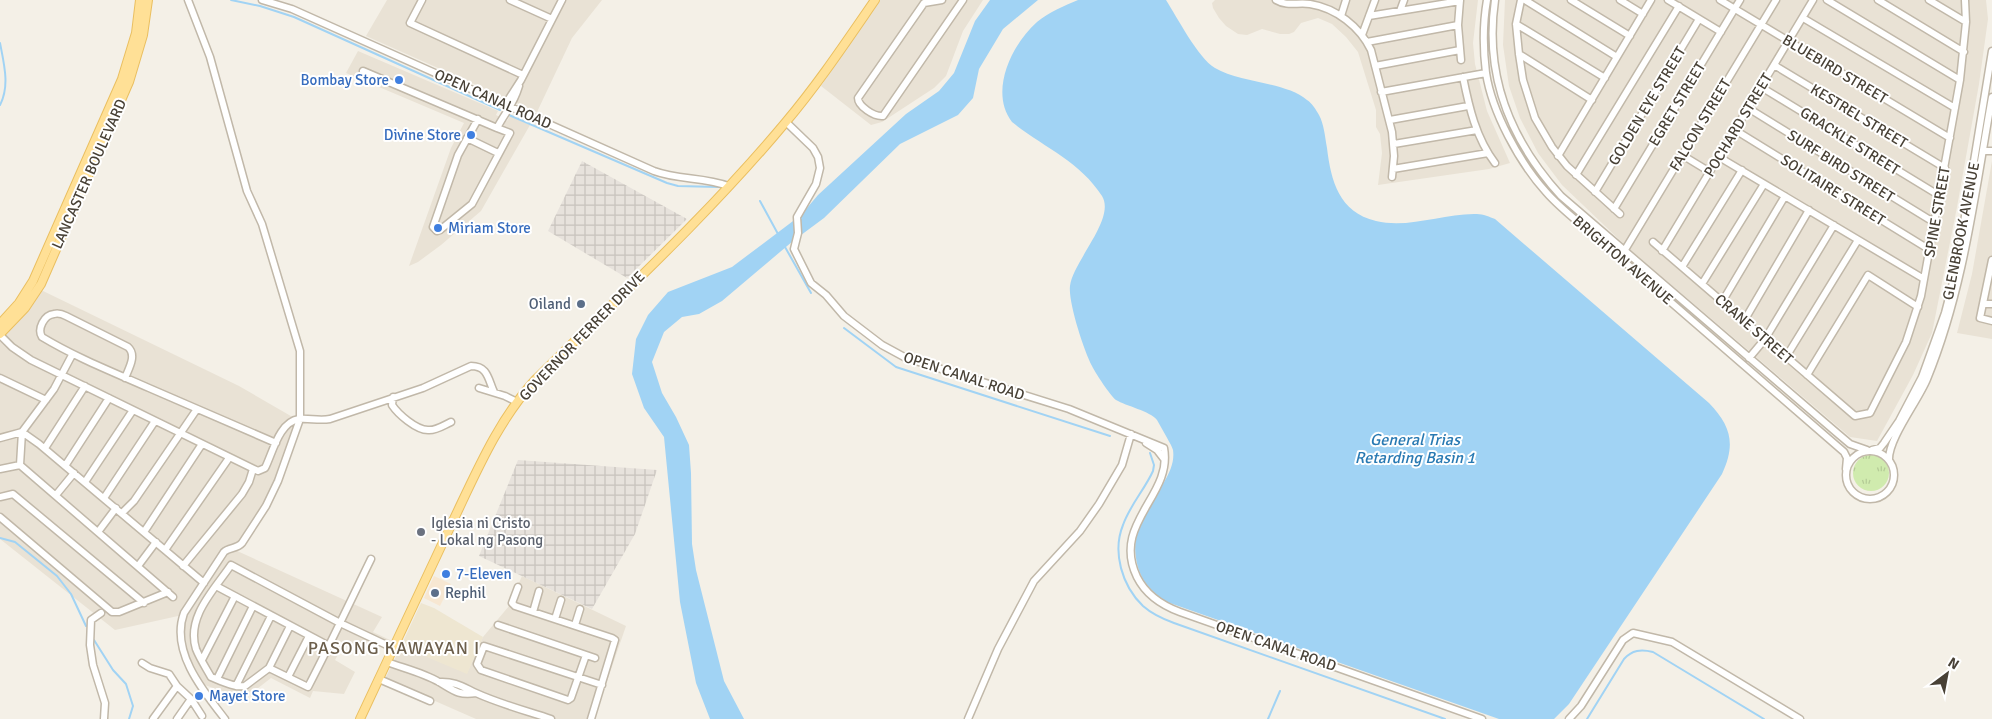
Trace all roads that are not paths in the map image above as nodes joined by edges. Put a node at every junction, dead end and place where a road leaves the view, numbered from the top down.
1 (140, 0) edge
2 (148, 0) edge
3 (188, 0) edge
4 (262, 0) edge
5 (422, 0) edge
6 (510, 0) edge
7 (562, 0) edge
8 (875, 0) edge
9 (942, 0) edge
10 (963, 0) edge
11 (1276, 0) edge
12 (1346, 0) edge
13 (1375, 0) edge
14 (1404, 0) edge
15 (1460, 0) edge
16 (1487, 0) edge
17 (1495, 0) edge
18 (1521, 0) edge
19 (1525, 0) edge
20 (1571, 0) edge
21 (1620, 0) edge
22 (1652, 0) edge
23 (1668, 0) edge
24 (1720, 0) edge
25 (1740, 0) edge
26 (1776, 0) edge
27 (1813, 0) edge
28 (1827, 0) edge
29 (1878, 0) edge
30 (1929, 0) edge
31 (1965, 0) edge
32 (1294, 3) edge
33 (1319, 3) edge
34 (1429, 3) edge
35 (1679, 6) junction
36 (1735, 9) junction
37 (1400, 10) junction
38 (1643, 14) junction
39 (1340, 16) junction
40 (1369, 16) junction
41 (1803, 18) junction
42 (552, 19) junction
43 (1699, 19) junction
44 (1966, 22) junction
45 (1516, 24) junction
46 (1761, 25) junction
47 (1458, 26) junction
48 (1721, 32) junction
49 (1362, 35) junction
50 (1630, 36) junction
51 (1788, 41) junction
52 (1367, 42) junction
53 (1460, 50) junction
54 (1992, 51) edge
55 (1964, 52) junction
56 (1519, 54) junction
57 (1617, 57) junction
58 (1461, 60) dead end
59 (1774, 64) junction
60 (1375, 66) junction
61 (363, 71) dead end
62 (1486, 73) junction
63 (1463, 77) junction
64 (522, 78) junction
65 (1605, 78) junction
66 (1960, 80) junction
67 (1761, 86) junction
68 (1381, 92) junction
69 (1992, 97) edge
70 (1592, 100) junction
71 (508, 106) junction
72 (1468, 106) junction
73 (1748, 108) junction
74 (1955, 108) junction
75 (478, 120) junction
76 (1390, 120) junction
77 (786, 122) junction
78 (497, 128) junction
79 (1477, 130) junction
80 (1735, 130) junction
81 (467, 138) junction
82 (1950, 138) junction
83 (1394, 144) junction
84 (1983, 151) junction
85 (1992, 151) edge
86 (498, 153) junction
87 (1488, 153) junction
88 (1682, 155) junction
89 (1558, 156) junction
90 (1719, 157) junction
91 (1495, 163) dead end
92 (1393, 168) junction
93 (1945, 168) junction
94 (1742, 170) junction
95 (1710, 172) junction
96 (1576, 175) junction
97 (1392, 177) dead end
98 (1764, 184) junction
99 (728, 186) junction
100 (1595, 192) junction
101 (1786, 196) junction
102 (1940, 196) junction
103 (1614, 209) junction
104 (1809, 210) junction
105 (1620, 214) dead end
106 (1935, 223) junction
107 (1834, 225) junction
108 (1858, 240) junction
109 (1653, 242) dead end
110 (1930, 250) junction
111 (1624, 251) junction
112 (1662, 251) junction
113 (1620, 257) junction
114 (1992, 260) edge
115 (1682, 267) junction
116 (1991, 270) edge
117 (1924, 279) junction
118 (1702, 284) junction
119 (1722, 302) junction
120 (1984, 304) junction
121 (1992, 304) edge
122 (1918, 307) junction
123 (1744, 321) junction
124 (1992, 321) edge
125 (0, 324) edge
126 (0, 334) edge
127 (1765, 339) junction
128 (72, 355) junction
129 (1786, 357) junction
130 (1749, 358) junction
131 (62, 375) junction
132 (1807, 375) junction
133 (0, 378) edge
134 (125, 378) junction
135 (84, 386) junction
136 (479, 388) dead end
137 (494, 392) junction
138 (393, 397) junction
139 (109, 398) junction
140 (46, 400) junction
141 (517, 402) junction
142 (196, 409) junction
143 (133, 410) junction
144 (1855, 416) joint
145 (300, 419) junction
146 (155, 421) junction
147 (451, 422) dead end
148 (22, 432) junction
149 (180, 433) junction
150 (1131, 434) junction
151 (0, 438) edge
152 (276, 443) junction
153 (202, 444) junction
154 (44, 448) junction
155 (1869, 450) junction
156 (230, 458) junction
157 (1889, 460) junction
158 (20, 465) junction
159 (65, 466) junction
160 (0, 469) edge
161 (253, 469) junction
162 (1846, 469) junction
163 (74, 473) junction
164 (85, 482) junction
165 (0, 496) edge
166 (56, 496) junction
167 (104, 498) junction
168 (116, 508) junction
169 (122, 513) junction
170 (0, 517) edge
171 (98, 532) junction
172 (144, 532) junction
173 (156, 542) junction
174 (165, 550) junction
175 (371, 559) dead end
176 (138, 566) junction
177 (183, 566) junction
178 (204, 583) junction
179 (216, 586) junction
180 (518, 587) dead end
181 (539, 591) dead end
182 (235, 596) junction
183 (561, 600) dead end
184 (144, 603) junction
185 (253, 606) junction
186 (580, 609) dead end
187 (532, 612) junction
188 (101, 613) dead end
189 (271, 616) junction
190 (555, 619) junction
191 (340, 623) junction
192 (575, 625) junction
193 (290, 626) junction
194 (498, 626) dead end
195 (309, 636) junction
196 (329, 646) junction
197 (393, 648) junction
198 (586, 655) junction
199 (595, 658) dead end
200 (202, 660) junction
201 (387, 662) junction
202 (142, 663) dead end
203 (269, 668) junction
204 (288, 677) junction
205 (579, 678) junction
206 (217, 679) junction
207 (378, 679) junction
208 (602, 685) junction
209 (177, 686) junction
210 (236, 686) junction
211 (191, 699) junction
212 (430, 701) dead end
213 (203, 718) edge
214 (104, 719) edge
215 (153, 719) edge
216 (177, 719) edge
217 (225, 719) edge
218 (360, 719) edge
219 (552, 719) edge
220 (591, 719) edge
221 (968, 719) edge
222 (1482, 719) edge
223 (1569, 719) edge
224 (1800, 719) edge

1 - 125 main road, LANCASTER BOULEVARD
2 - 126 main road, LANCASTER BOULEVARD
3 - 145 street
4 - 71 street, OPEN CANAL ROAD
5 - 64 street
6 - 42 street
7 - 42 street
8 - 77 main road, GOVERNOR FERRER DRIVE
9 - 10 street
11 - 32 street
12 - 39 street
13 - 40 street
14 - 37 street
15 - 34 street
15 - 47 street
16 - 62 street, BRIGHTON AVENUE
17 - 111 street, BRIGHTON AVENUE
18 - 45 street
19 - 57 street
20 - 50 street
21 - 38 street
22 - 38 street
23 - 35 street
24 - 36 street, BLUEBIRD STREET
25 - 36 street, EGRET STREET
26 - 46 street, FALCON STREET
27 - 41 street, POCHARD STREET
28 - 66 street
29 - 55 street
30 - 44 street
31 - 44 street, SPINE STREET
32 - 33 street
33 - 39 street
34 - 37 street
35 - 43 street
35 - 96 street
36 - 46 street, BLUEBIRD STREET
36 - 48 street, EGRET STREET
37 - 40 street
38 - 50 street
39 - 49 street
40 - 49 street
41 - 51 street, POCHARD STREET
41 - 74 street
42 - 64 street
43 - 48 street
43 - 100 street, GOLDEN EYE STREET
44 - 55 street, SPINE STREET
45 - 56 street
45 - 65 street
46 - 51 street, BLUEBIRD STREET
46 - 88 street, FALCON STREET
47 - 52 street
47 - 53 street
48 - 103 street, EGRET STREET
49 - 52 street
50 - 57 street
51 - 59 street, POCHARD STREET
51 - 82 street, BLUEBIRD STREET
52 - 60 street
53 - 58 street
53 - 60 street
54 - 155 street, GLENBROOK AVENUE
55 - 66 street, SPINE STREET
56 - 70 street
56 - 89 street
57 - 65 street
59 - 67 street, POCHARD STREET
59 - 93 street, KESTREL STREET
60 - 68 street
61 - 75 street
62 - 63 street
62 - 113 street, BRIGHTON AVENUE
63 - 68 street
63 - 72 street
64 - 71 street
65 - 70 street
66 - 74 street, SPINE STREET
67 - 73 street, POCHARD STREET
67 - 102 street, GRACKLE STREET
68 - 76 street
69 - 84 street, GLENBROOK AVENUE
70 - 89 street
71 - 78 street
71 - 99 street, OPEN CANAL ROAD
72 - 76 street
72 - 79 street
73 - 80 street, POCHARD STREET
73 - 106 street, SURF BIRD STREET
74 - 82 street, SPINE STREET
75 - 78 street
75 - 81 street
76 - 83 street
77 - 99 main road, GOVERNOR FERRER DRIVE
77 - 150 street, OPEN CANAL ROAD
78 - 86 street
79 - 83 street
79 - 87 street
80 - 90 street, POCHARD STREET
80 - 110 street, SOLITAIRE STREET
81 - 86 street
81 - 86 street
82 - 93 street, SPINE STREET
83 - 92 street
84 - 85 street
84 - 157 street, GLENBROOK AVENUE
87 - 91 street
87 - 92 street
88 - 95 street
88 - 111 street, FALCON STREET
89 - 96 street
90 - 94 street
90 - 95 street, POCHARD STREET
92 - 97 street
93 - 102 street, SPINE STREET
94 - 98 street
94 - 115 street
95 - 112 street, POCHARD STREET
96 - 100 street
98 - 101 street
98 - 118 street
99 - 141 main road, GOVERNOR FERRER DRIVE
100 - 103 street
101 - 104 street
101 - 119 street
102 - 106 street, SPINE STREET
103 - 105 street
104 - 107 street
104 - 123 street
106 - 110 street, SPINE STREET
107 - 108 street
107 - 127 street
108 - 117 street
108 - 129 street
109 - 112 street, CRANE STREET
110 - 117 street, SPINE STREET
111 - 113 street, FALCON STREET
111 - 130 street, BRIGHTON AVENUE
112 - 115 street, CRANE STREET
113 - 162 street, BRIGHTON AVENUE
114 - 116 street
115 - 118 street, CRANE STREET
116 - 120 street
117 - 122 street, SPINE STREET
118 - 119 street, CRANE STREET
119 - 123 street, CRANE STREET
120 - 121 street
120 - 124 street
122 - 132 street
122 - 144 street, SPINE STREET
123 - 127 street, CRANE STREET
126 - 131 street
127 - 129 street, CRANE STREET
127 - 130 street
128 - 131 street
128 - 134 street
128 - 134 street
129 - 132 street, CRANE STREET
130 - 155 street, BRIGHTON AVENUE
131 - 135 street
131 - 140 street
132 - 144 street, CRANE STREET
133 - 140 street
134 - 142 street
135 - 139 street
135 - 154 street
136 - 137 street
137 - 138 street
137 - 141 street
138 - 145 street
138 - 147 street
139 - 143 street
139 - 159 street
140 - 148 street
141 - 197 main road, GOVERNOR FERRER DRIVE
142 - 149 street
142 - 152 street
143 - 146 street
143 - 164 street
145 - 152 street
145 - 178 street
146 - 149 street
146 - 167 street
148 - 151 street
148 - 154 street
148 - 158 street
149 - 153 street
149 - 169 street
150 - 221 street
150 - 222 street, OPEN CANAL ROAD
152 - 161 street
153 - 156 street
153 - 172 street
154 - 159 street
155 - 157 street
155 - 162 street
156 - 161 street
156 - 174 street
157 - 162 street
158 - 160 street
158 - 166 street
159 - 163 street
161 - 177 street
163 - 164 street
163 - 166 street
164 - 167 street
165 - 184 street
166 - 171 street
167 - 168 street
168 - 169 street
168 - 171 street
169 - 172 street
170 - 184 street
171 - 176 street
172 - 173 street
173 - 174 street
173 - 176 street
174 - 177 street
175 - 191 street
176 - 184 street
177 - 178 street
178 - 217 street
179 - 182 street
179 - 191 street
179 - 200 street
180 - 187 street
181 - 187 street
182 - 185 street
182 - 200 street
183 - 190 street
185 - 189 street
185 - 206 street
186 - 192 street
187 - 190 street
188 - 214 street
189 - 193 street
189 - 210 street
190 - 192 street
191 - 196 street
191 - 197 street
192 - 208 street
193 - 195 street
193 - 203 street
194 - 198 street
195 - 196 street
195 - 204 street
196 - 204 street
197 - 201 main road, GOVERNOR FERRER DRIVE
198 - 199 street
198 - 205 street
200 - 206 street
201 - 207 main road, GOVERNOR FERRER DRIVE
201 - 219 street
202 - 209 street
203 - 204 street
203 - 210 street
205 - 205 street
205 - 208 street
206 - 210 street
207 - 212 street
207 - 218 main road, GOVERNOR FERRER DRIVE
208 - 220 street
209 - 211 street
209 - 215 street
211 - 213 street
211 - 216 street
223 - 224 street

